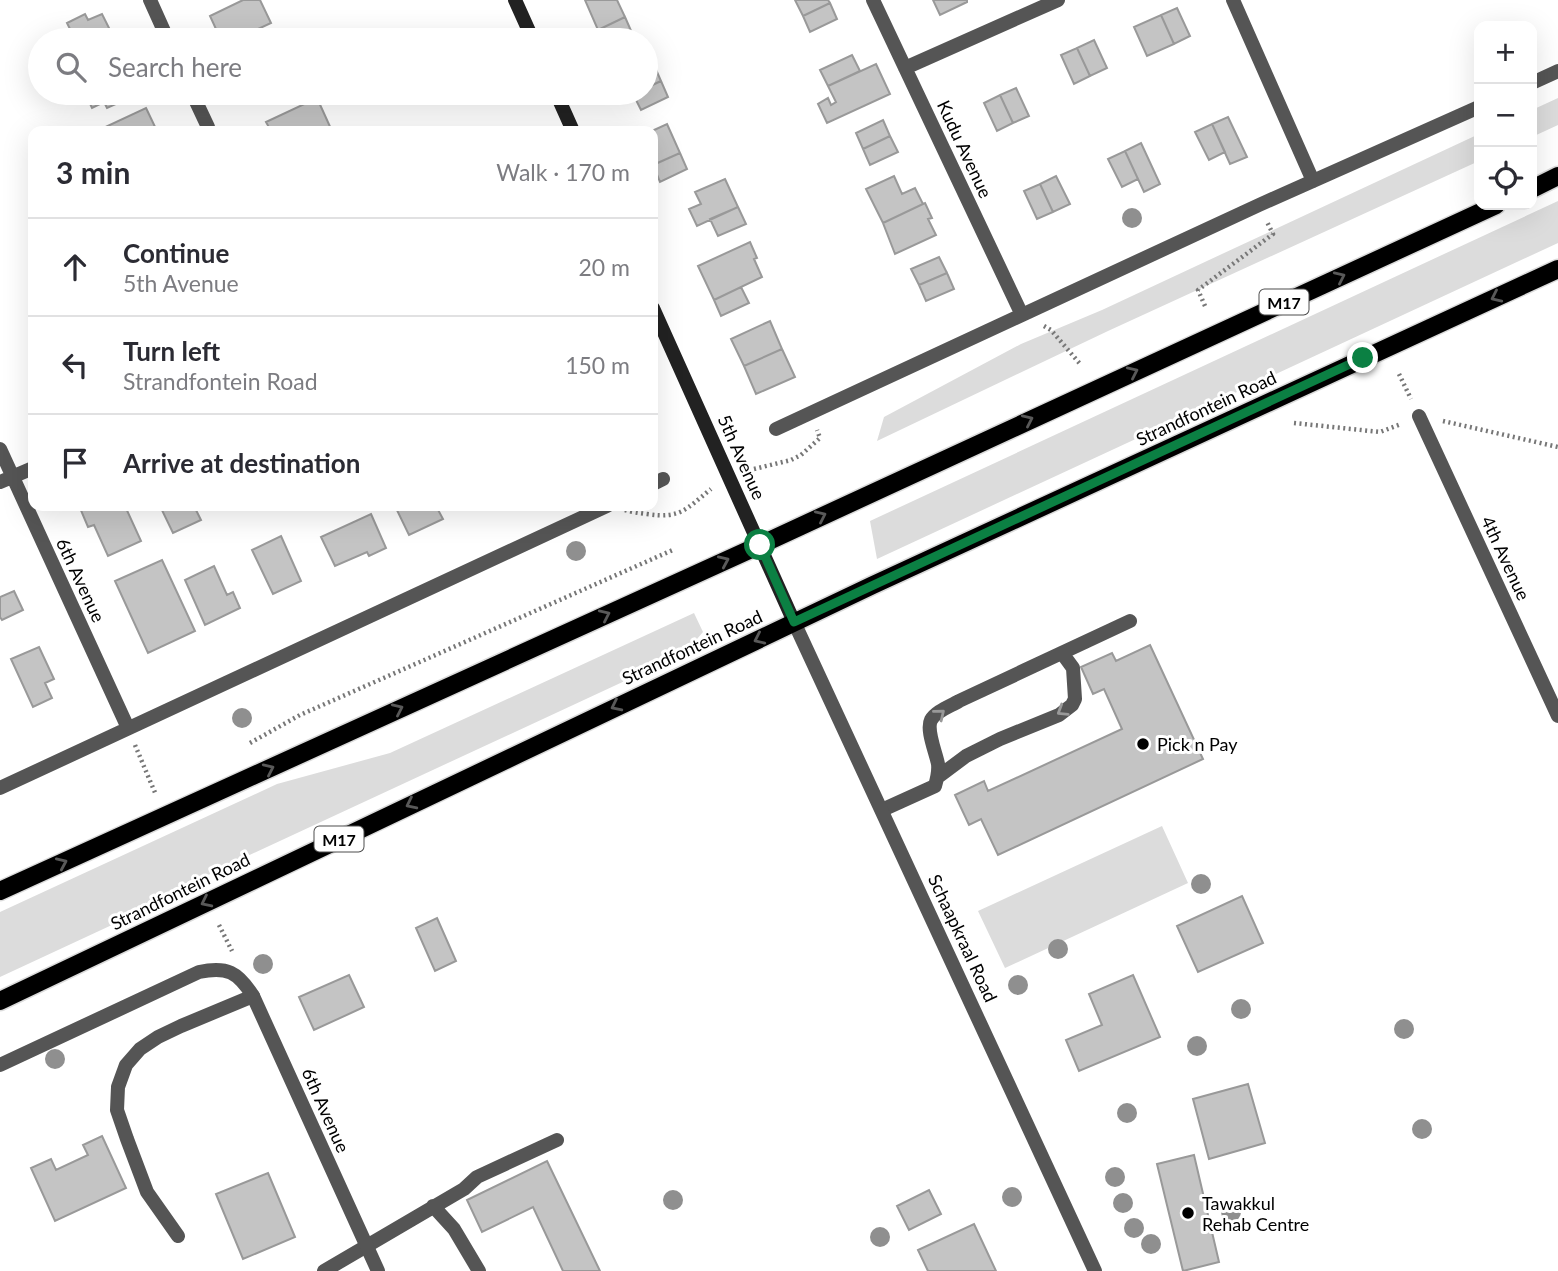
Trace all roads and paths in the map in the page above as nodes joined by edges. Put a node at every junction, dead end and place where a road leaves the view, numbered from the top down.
1 (150, 0) edge
2 (515, 0) edge
3 (873, 0) edge
4 (1058, 0) edge
5 (1233, 0) edge
6 (163, 28) edge
7 (528, 28) edge
8 (905, 68) junction
9 (1558, 71) edge
10 (1537, 81) edge
11 (198, 105) edge
12 (561, 105) edge
13 (1474, 109) edge
14 (208, 126) edge
15 (571, 126) edge
16 (1558, 176) edge
17 (1313, 181) junction
18 (1537, 186) edge
19 (1485, 210) edge
20 (1270, 228) dead end
21 (1558, 269) edge
22 (1205, 306) dead end
23 (1021, 315) junction
24 (658, 319) edge
25 (1081, 365) dead end
26 (1399, 374) dead end
27 (1419, 416) junction
28 (1294, 423) dead end
29 (776, 429) dead end
30 (820, 438) dead end
31 (1558, 447) edge
32 (0, 449) edge
33 (28, 470) edge
34 (754, 470) dead end
35 (6, 480) edge
36 (711, 489) dead end
37 (596, 511) edge
38 (626, 511) dead end
39 (760, 545) junction
40 (675, 549) dead end
41 (1130, 621) dead end
42 (794, 622) junction
43 (1062, 653) junction
44 (1558, 716) edge
45 (128, 728) junction
46 (250, 743) dead end
47 (938, 777) junction
48 (0, 788) edge
49 (156, 795) dead end
50 (882, 810) junction
51 (0, 891) edge
52 (253, 996) junction
53 (0, 1000) edge
54 (0, 1065) edge
55 (556, 1140) dead end
56 (433, 1206) junction
57 (177, 1236) dead end
58 (367, 1247) junction
59 (324, 1271) edge
60 (378, 1271) edge
61 (479, 1271) edge
62 (1096, 1271) edge

1 - 6 street
2 - 7 main road
3 - 8 street, Kudu Avenue
4 - 8 street
5 - 17 street
8 - 23 street, Kudu Avenue
9 - 10 street
11 - 14 street
12 - 15 main road
13 - 17 street
16 - 18 main road
17 - 23 street
39 -> 19 main road, M17
20 - 22 path
21 -> 42 main road, Strandfontein Road / M17
23 - 25 path
23 - 29 street
24 - 39 main road, 5th Avenue
26 - 27 path
27 - 28 path
27 - 31 path
27 - 44 street, 4th Avenue
30 - 34 path
32 - 35 street, 6th Avenue
33 - 35 street
35 - 45 street, 6th Avenue
36 - 38 path
37 - 45 street
39 - 42 main road, 5th Avenue
51 -> 39 main road, M17
40 - 46 path
41 - 43 street
42 - 50 street, Schaapkraal Road
42 -> 53 main road, Strandfontein Road / M17
47 -> 43 street
43 -> 47 street
45 - 48 street
45 - 49 path
47 - 50 street
50 - 62 street, Schaapkraal Road
52 - 54 street, 6th Avenue
52 - 57 street
52 - 58 street, 6th Avenue
55 - 56 street
56 - 58 street
56 - 61 street
58 - 59 street
58 - 60 street, 6th Avenue

